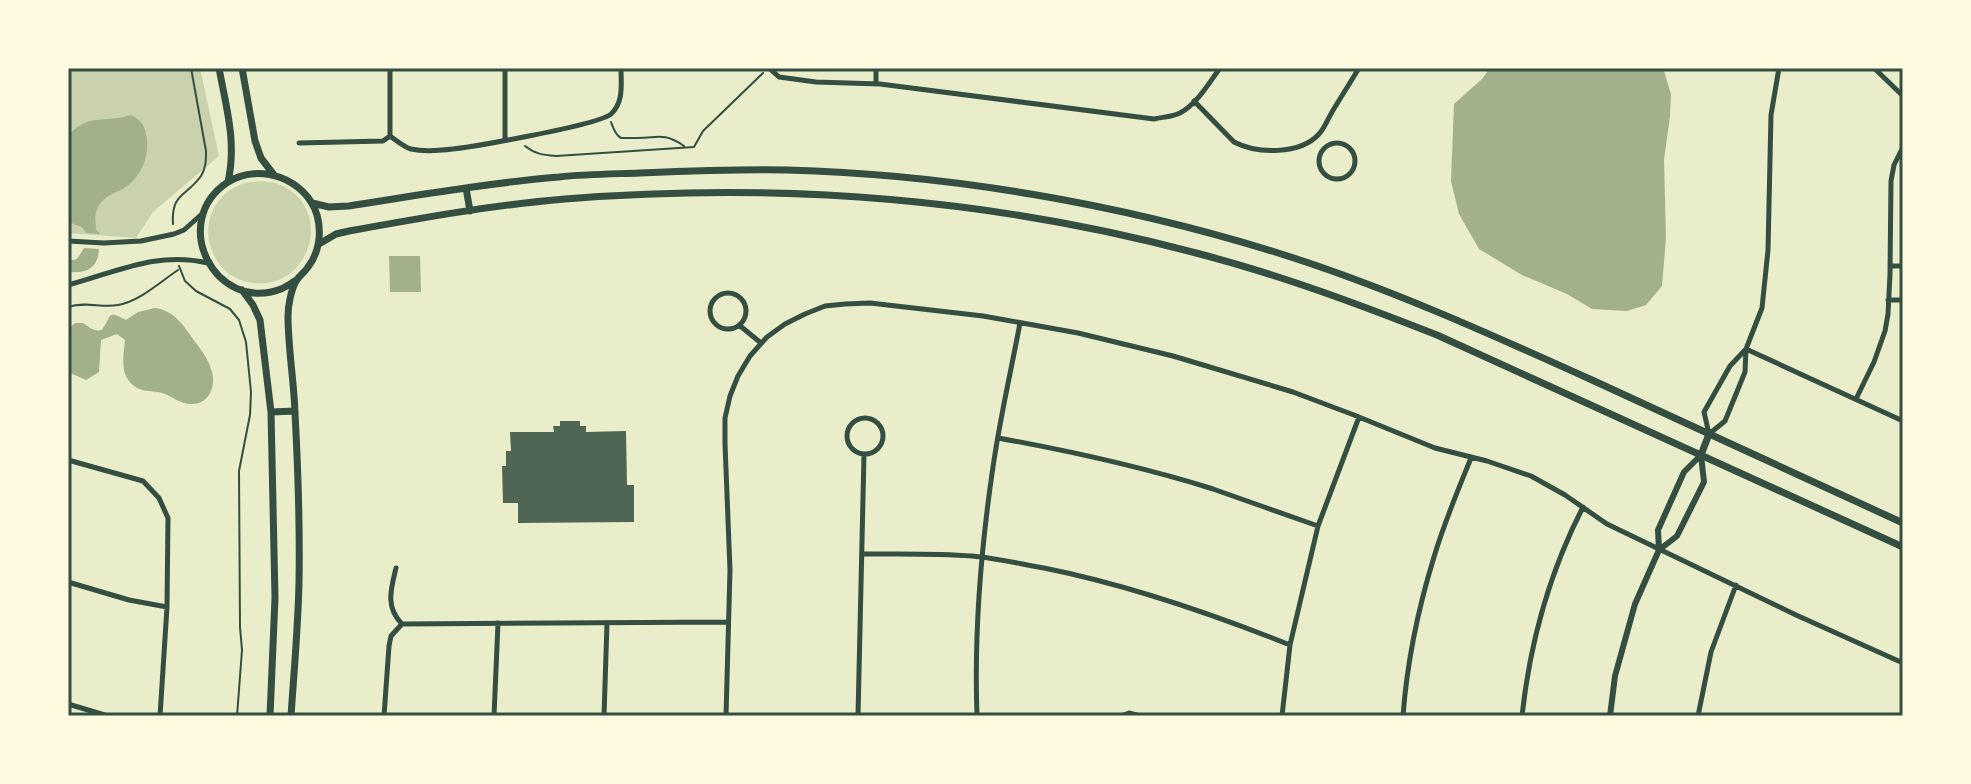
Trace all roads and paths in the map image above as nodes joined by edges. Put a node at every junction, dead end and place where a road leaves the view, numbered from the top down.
1 (191, 68) edge
2 (219, 68) edge
3 (242, 68) edge
4 (390, 68) edge
5 (505, 68) edge
6 (621, 68) edge
7 (768, 68) edge
8 (876, 68) edge
9 (1220, 68) edge
10 (1359, 68) edge
11 (1779, 68) edge
12 (1874, 68) edge
13 (876, 83) junction
14 (1903, 96) edge
15 (1194, 101) junction
16 (609, 117) junction
17 (1319, 135) junction
18 (390, 136) junction
19 (515, 138) junction
20 (505, 140) junction
21 (299, 143) dead end
22 (685, 147) junction
23 (1326, 147) junction
24 (1903, 147) edge
25 (274, 175) junction
26 (228, 182) junction
27 (466, 188) junction
28 (312, 203) junction
29 (470, 211) junction
30 (203, 212) junction
31 (174, 234) junction
32 (70, 241) edge
33 (319, 244) junction
34 (179, 258) junction
35 (208, 263) junction
36 (1890, 266) junction
37 (1903, 266) edge
38 (179, 270) junction
39 (297, 280) junction
40 (68, 285) edge
41 (242, 290) junction
42 (1888, 300) junction
43 (1903, 300) edge
44 (68, 307) edge
45 (1020, 323) junction
46 (739, 325) junction
47 (761, 343) junction
48 (1746, 349) junction
49 (1856, 399) junction
50 (295, 411) junction
51 (271, 412) junction
52 (1359, 417) junction
53 (1903, 421) edge
54 (1709, 434) junction
55 (998, 438) junction
56 (864, 454) junction
57 (1701, 455) junction
58 (1471, 458) junction
59 (68, 460) edge
60 (1583, 507) junction
61 (1903, 523) edge
62 (1318, 526) junction
63 (1903, 547) edge
64 (1659, 550) junction
65 (862, 554) junction
66 (983, 557) junction
67 (396, 568) dead end
68 (68, 582) edge
69 (1736, 585) junction
70 (167, 607) junction
71 (728, 622) junction
72 (498, 623) junction
73 (607, 623) junction
74 (402, 624) junction
75 (1290, 645) junction
76 (1903, 663) edge
77 (68, 704) edge
78 (108, 716) edge
79 (160, 716) edge
80 (237, 716) edge
81 (270, 716) edge
82 (291, 716) edge
83 (384, 716) edge
84 (494, 716) edge
85 (604, 716) edge
86 (726, 716) edge
87 (858, 716) edge
88 (977, 716) edge
89 (1121, 716) edge
90 (1140, 716) edge
91 (1282, 716) edge
92 (1403, 716) edge
93 (1522, 716) edge
94 (1610, 716) edge
95 (1698, 716) edge

1 - 31 path
2 - 26 main road
3 - 25 main road
4 - 18 street
5 - 20 street
6 - 16 street
7 - 13 street
7 - 22 path
8 - 13 street
9 - 15 street
10 - 17 street
11 - 48 street
12 - 14 street
13 - 15 street
15 - 17 street
16 - 19 street
16 - 22 path
17 - 23 street
18 - 20 street
18 - 21 street
19 - 20 street
19 - 22 path
23 - 23 street
24 - 36 street
25 - 26 main road
25 - 28 main road
26 - 30 main road
27 - 28 main road
27 - 29 main road
27 - 54 main road
28 - 33 main road
29 - 33 main road
29 - 57 main road
30 - 31 street
30 - 35 main road
31 - 32 street
33 - 39 main road
34 - 35 street
34 - 38 path
34 - 40 street
35 - 41 main road
36 - 37 street
36 - 42 street
38 - 44 path
38 - 80 path
39 - 41 main road
39 - 50 main road
41 - 51 main road
42 - 43 street
42 - 49 street
45 - 47 street
45 - 52 street
45 - 55 street
46 - 46 street
46 - 47 street
47 - 71 street
48 - 49 street
48 - 54 street
48 - 54 street
49 - 53 street
50 - 51 main road
50 - 82 main road
51 - 81 main road
52 - 58 street
52 - 62 street
54 - 57 main road
54 - 61 main road
55 - 62 street
55 - 66 street
56 - 56 street
56 - 65 street
57 - 63 main road
57 - 64 street
57 - 64 street
58 - 60 street
58 - 92 street
59 - 70 street
60 - 64 street
60 - 93 street
62 - 75 street
64 - 69 street
64 - 94 street
65 - 66 street
65 - 87 street
66 - 75 street
66 - 88 street
67 - 74 street
68 - 70 street
69 - 76 street
69 - 95 street
70 - 79 street
71 - 73 street
71 - 86 street
72 - 73 street
72 - 74 street
72 - 84 street
73 - 85 street
74 - 83 street
75 - 91 street
77 - 78 street
89 - 90 street

